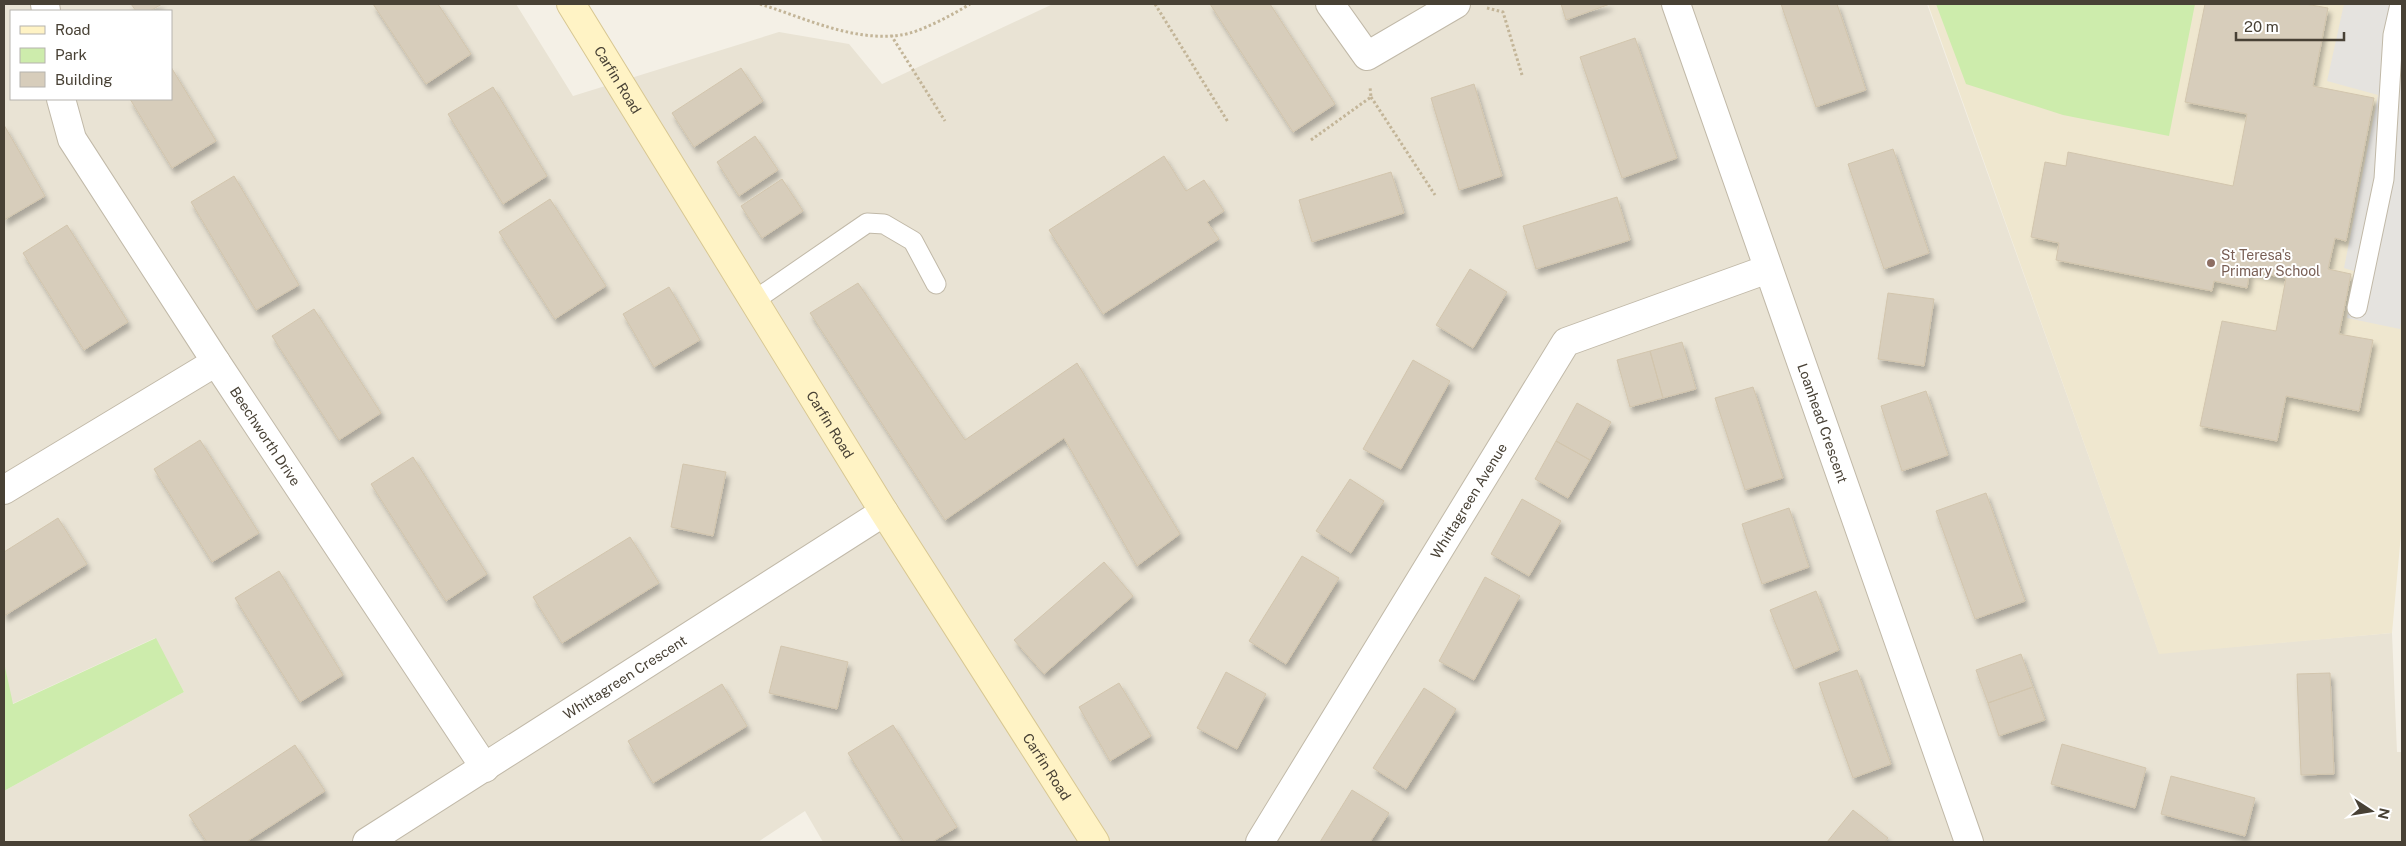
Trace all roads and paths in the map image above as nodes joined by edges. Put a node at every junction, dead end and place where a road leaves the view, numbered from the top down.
1 (571, 4) edge
2 (760, 4) edge
3 (970, 4) edge
4 (1155, 4) edge
5 (1330, 4) edge
6 (1676, 4) edge
7 (2400, 4) edge
8 (1467, 5) edge
9 (891, 35) junction
10 (1367, 56) junction
11 (1522, 75) dead end
12 (1371, 97) junction
13 (61, 100) edge
14 (945, 121) dead end
15 (1228, 122) dead end
16 (1311, 140) dead end
17 (1434, 195) dead end
18 (1768, 269) junction
19 (936, 284) dead end
20 (755, 300) junction
21 (2357, 308) dead end
22 (216, 362) junction
23 (4, 490) edge
24 (884, 512) junction
25 (485, 768) junction
26 (367, 842) edge
27 (1095, 842) edge
28 (1260, 842) edge
29 (1969, 842) edge

1 - 20 main road, Carfin Road
2 - 9 path
3 - 9 path
4 - 15 path
5 - 10 street
6 - 18 street, Loanhead Crescent
7 - 21 lane
8 - 10 street
8 - 11 path
9 - 14 path
10 - 12 path
12 - 16 path
12 - 17 path
13 - 22 street, Beechworth Drive
18 - 28 street, Whittagreen Avenue
18 - 29 street, Loanhead Crescent
19 - 20 lane
20 - 24 main road, Carfin Road
22 - 23 street
22 - 25 street, Beechworth Drive
24 - 25 street, Whittagreen Crescent
24 - 27 main road, Carfin Road
25 - 26 street, Whittagreen Crescent

